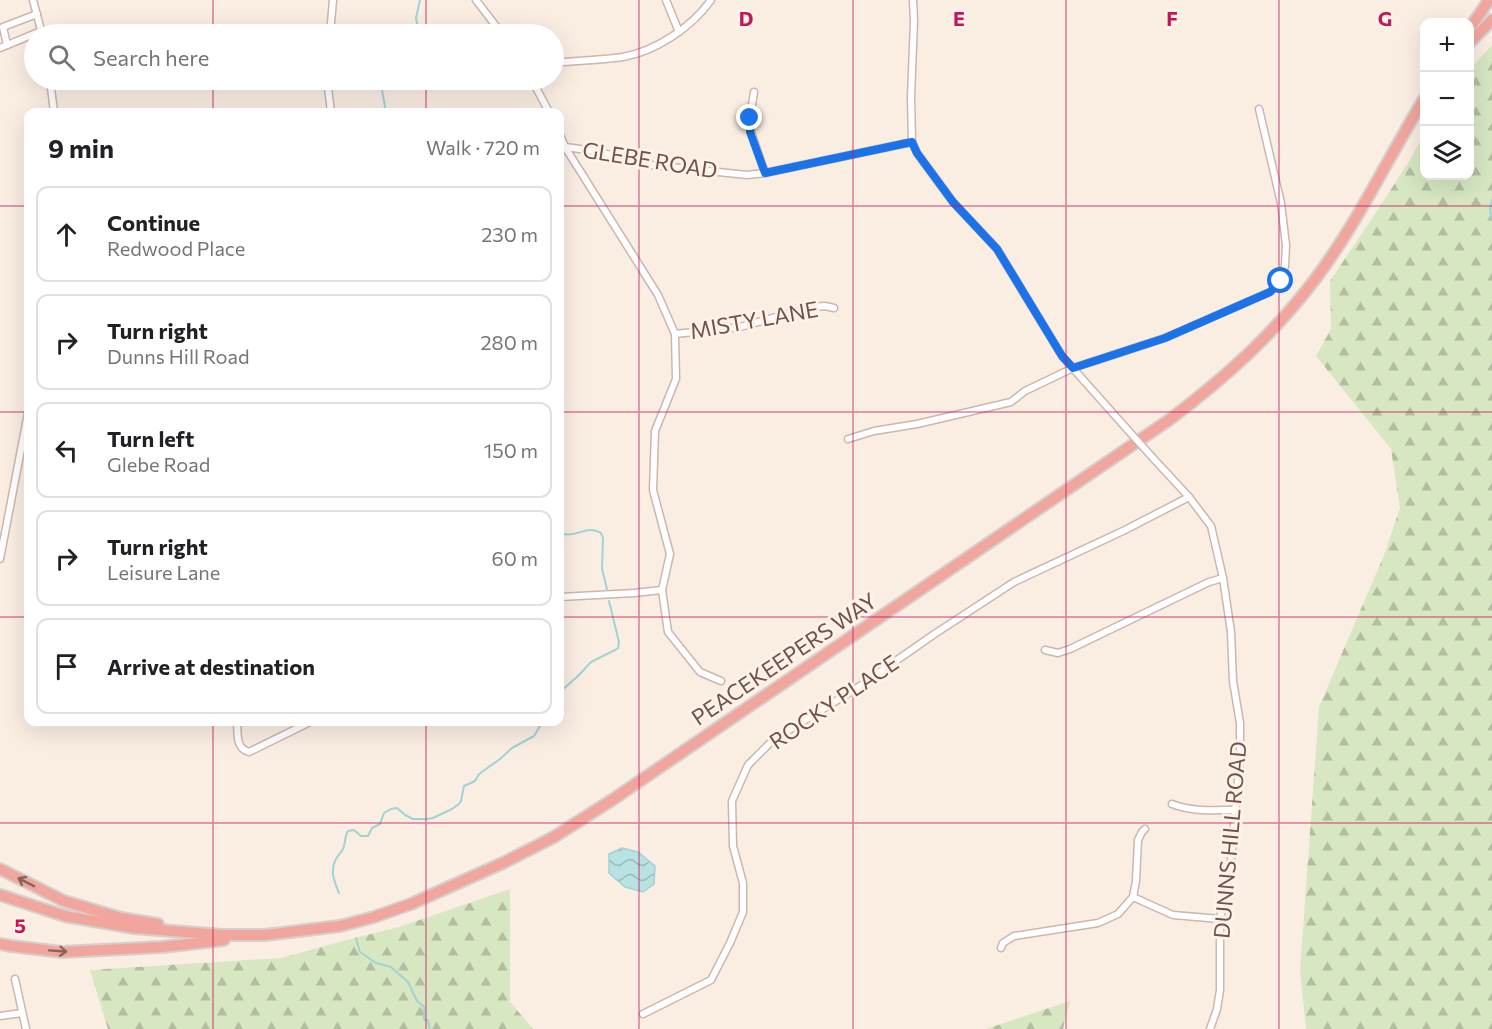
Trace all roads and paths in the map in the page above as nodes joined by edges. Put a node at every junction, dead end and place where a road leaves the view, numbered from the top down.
1 (33, 0) edge
2 (333, 0) edge
3 (476, 0) edge
4 (666, 0) edge
5 (711, 0) edge
6 (913, 0) edge
7 (1489, 0) edge
8 (37, 14) junction
9 (1492, 20) edge
10 (1474, 22) edge
11 (40, 24) edge
12 (331, 24) edge
13 (494, 24) edge
14 (679, 32) junction
15 (1474, 38) edge
16 (24, 39) edge
17 (3, 47) edge
18 (564, 62) edge
19 (51, 90) edge
20 (328, 90) edge
21 (537, 90) edge
22 (754, 92) dead end
23 (54, 108) edge
24 (330, 108) edge
25 (547, 108) edge
26 (1420, 108) edge
27 (1259, 110) dead end
28 (912, 142) junction
29 (565, 147) joint
30 (765, 173) junction
31 (834, 308) dead end
32 (675, 334) junction
33 (1073, 368) junction
34 (24, 434) edge
35 (848, 439) dead end
36 (1189, 497) junction
37 (0, 559) edge
38 (1223, 578) junction
39 (662, 590) junction
40 (564, 597) edge
41 (1045, 650) dead end
42 (721, 681) dead end
43 (238, 726) edge
44 (302, 726) edge
45 (1172, 804) dead end
46 (1234, 810) junction
47 (1145, 829) dead end
48 (0, 869) edge
49 (0, 895) edge
50 (1133, 897) junction
51 (1220, 919) junction
52 (223, 935) junction
53 (265, 935) junction
54 (0, 944) edge
55 (1001, 948) dead end
56 (15, 979) dead end
57 (22, 1013) junction
58 (643, 1014) dead end
59 (0, 1016) edge
60 (26, 1029) edge
61 (1210, 1029) edge

1 - 8 street
2 - 12 street
3 - 13 street
4 - 14 street
5 - 14 street
6 - 28 street
7 - 10 highway
8 - 11 street
8 - 17 street
9 - 15 highway
14 - 18 street
16 - 17 street
19 - 23 street
20 - 24 street
21 - 25 street
22 - 30 street
26 - 53 highway, PEACEKEEPERS WAY
27 - 33 street
28 - 30 street, GLEBE ROAD
28 - 33 street, DUNNS HILL ROAD
29 - 30 street, GLEBE ROAD
29 - 32 street
31 - 32 street, MISTY LANE
32 - 39 street
33 - 35 street
33 - 36 street, DUNNS HILL ROAD, bridge
34 - 37 street
36 - 38 street, DUNNS HILL ROAD
36 - 58 street, ROCKY PLACE
38 - 41 street
38 - 46 street, DUNNS HILL ROAD
39 - 40 street
39 - 42 street
43 - 44 street
45 - 46 street
46 - 51 street, DUNNS HILL ROAD
47 - 50 street
52 -> 48 highway
49 - 52 highway, PEACEKEEPERS WAY
50 - 51 street
50 - 55 street
51 - 61 street, DUNNS HILL ROAD
52 - 53 highway, PEACEKEEPERS WAY
54 -> 53 highway
56 - 57 street
57 - 59 street
57 - 60 street

